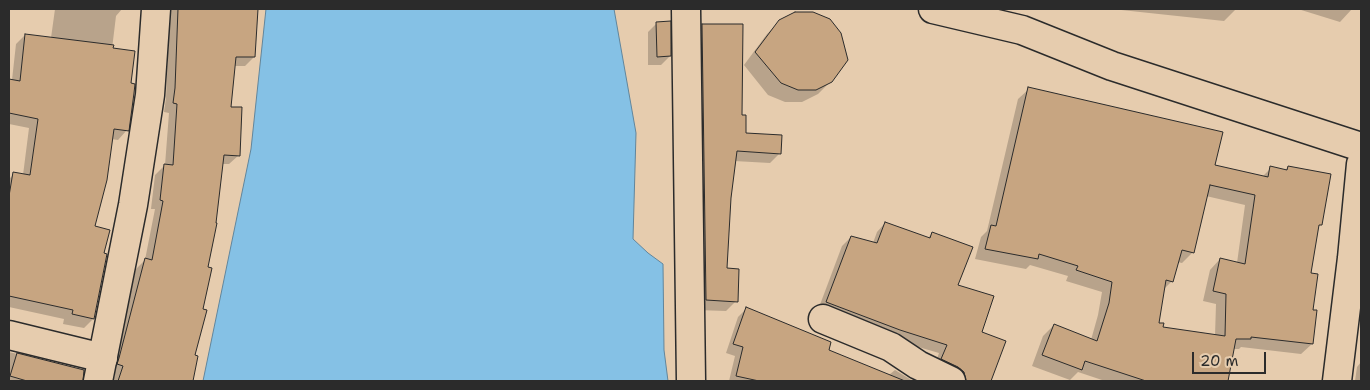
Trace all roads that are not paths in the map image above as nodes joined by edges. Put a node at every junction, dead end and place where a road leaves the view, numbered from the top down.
1 (156, 9) edge
2 (686, 9) edge
3 (933, 9) edge
4 (1361, 147) edge
5 (1361, 164) edge
6 (823, 319) dead end
7 (9, 335) edge
8 (100, 370) edge
9 (691, 381) edge
10 (951, 381) edge
11 (1336, 381) edge

1 - 8 main road
2 - 9 main road
3 - 4 main road
5 - 11 main road
6 - 10 main road
7 - 8 main road

